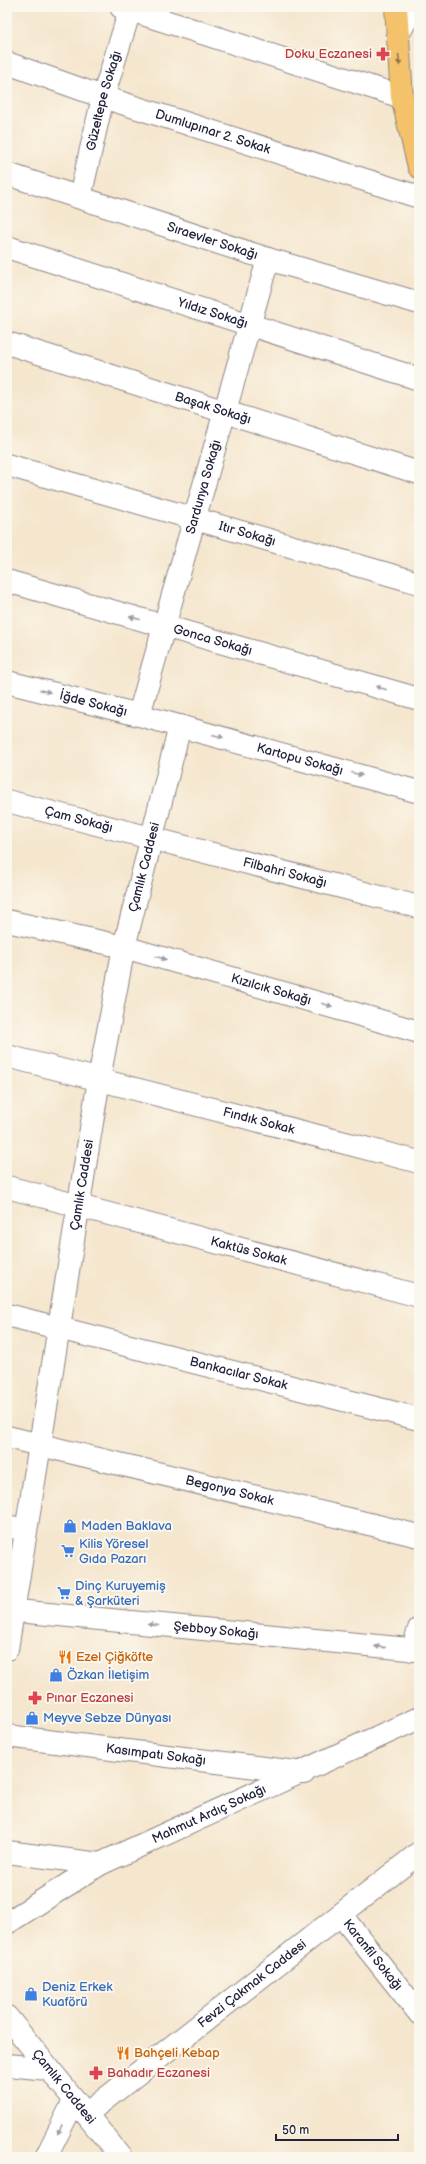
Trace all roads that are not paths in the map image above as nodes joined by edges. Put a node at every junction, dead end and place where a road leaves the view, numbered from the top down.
1 (396, 7) edge
2 (414, 7) edge
3 (127, 8) edge
4 (397, 36) junction
5 (7, 63) edge
6 (103, 97) junction
7 (402, 97) junction
8 (419, 167) edge
9 (7, 174) edge
10 (80, 197) junction
11 (419, 197) edge
12 (7, 247) edge
13 (268, 259) junction
14 (419, 303) edge
15 (250, 326) junction
16 (7, 343) edge
17 (419, 379) edge
18 (225, 411) junction
19 (7, 465) edge
20 (419, 473) edge
21 (195, 519) junction
22 (7, 581) edge
23 (419, 583) edge
24 (164, 627) junction
25 (7, 682) edge
26 (419, 699) edge
27 (139, 715) junction
28 (180, 726) junction
29 (419, 792) edge
30 (7, 801) edge
31 (151, 837) junction
32 (419, 907) edge
33 (7, 921) edge
34 (124, 947) junction
35 (419, 1032) edge
36 (7, 1056) edge
37 (99, 1080) junction
38 (419, 1162) edge
39 (7, 1187) edge
40 (79, 1206) junction
41 (419, 1296) edge
42 (7, 1315) edge
43 (59, 1329) junction
44 (419, 1419) edge
45 (7, 1438) edge
46 (40, 1446) junction
47 (16, 1528) edge
48 (419, 1536) edge
49 (10, 1611) edge
50 (419, 1630) edge
51 (7, 1649) edge
52 (415, 1650) edge
53 (419, 1718) edge
54 (7, 1736) edge
55 (304, 1773) junction
56 (7, 1852) edge
57 (419, 1853) edge
58 (100, 1864) junction
59 (341, 1915) junction
60 (7, 1923) edge
61 (419, 2013) edge
62 (7, 2016) edge
63 (7, 2065) edge
64 (48, 2069) junction
65 (80, 2107) junction
66 (46, 2157) edge
67 (121, 2157) edge

1 - 4 main road
2 - 4 street
3 - 6 street, Güzeltepe Sokağı
3 - 7 street
4 -> 7 main road
5 - 6 street, Dumlupınar 2. Sokak
6 - 10 street, Güzeltepe Sokağı
6 - 11 street, Dumlupınar 2. Sokak
7 - 8 main road
9 - 10 street, Sıraevler Sokağı
10 - 13 street, Sıraevler Sokağı
12 - 15 street, Yıldız Sokağı
13 - 14 street, Sıraevler Sokağı
13 - 15 street, Sardunya Sokağı
15 - 17 street, Yıldız Sokağı
15 - 18 street, Sardunya Sokağı
16 - 18 street, Başak Sokağı
18 - 20 street, Başak Sokağı
18 - 21 street, Sardunya Sokağı
19 - 21 street, Itır Sokağı
21 - 23 street, Itır Sokağı
21 - 24 street, Sardunya Sokağı
24 -> 22 street, Gonca Sokağı
26 -> 24 street, Gonca Sokağı
24 - 27 street, Sardunya Sokağı
25 -> 27 street, İğde Sokağı
27 - 28 street, İğde Sokağı
28 -> 29 street, Kartopu Sokağı
28 - 31 street, Çamlık Caddesi
30 - 31 street, Çam Sokağı
31 - 32 street, Filbahri Sokağı
31 - 34 street, Çamlık Caddesi
33 - 34 street, Kızılcık Sokağı
34 -> 35 street, Kızılcık Sokağı
34 - 37 street, Çamlık Caddesi
36 - 37 street, Fındık Sokak
37 - 38 street, Fındık Sokak
37 - 40 street, Çamlık Caddesi
39 - 40 street, Kaktüs Sokak
40 - 41 street, Kaktüs Sokak
40 - 43 street, Çamlık Caddesi
42 - 43 street, Bankacılar Sokak
43 - 44 street, Bankacılar Sokak
43 - 46 street, Çamlık Caddesi
45 - 46 street, Begonya Sokak
46 - 47 street, Çamlık Caddesi
46 - 48 street, Begonya Sokak
47 - 49 street, Çamlık Caddesi
49 - 51 street, Çamlık Caddesi
52 -> 49 street, Şebboy Sokağı
50 - 52 street
53 - 55 street, Mahmut Ardıç Sokağı
54 - 55 street, Kasımpatı Sokağı
55 - 58 street, Mahmut Ardıç Sokağı
56 - 58 street
57 - 59 street, Fevzi Çakmak Caddesi
58 - 60 street, Mahmut Ardıç Sokağı
59 - 61 street, Karanfil Sokağı
59 - 65 street, Fevzi Çakmak Caddesi
62 - 64 street, Çamlık Caddesi
63 - 64 street
64 - 65 street, Çamlık Caddesi
65 -> 66 street
65 - 67 street, Çamlık Caddesi

